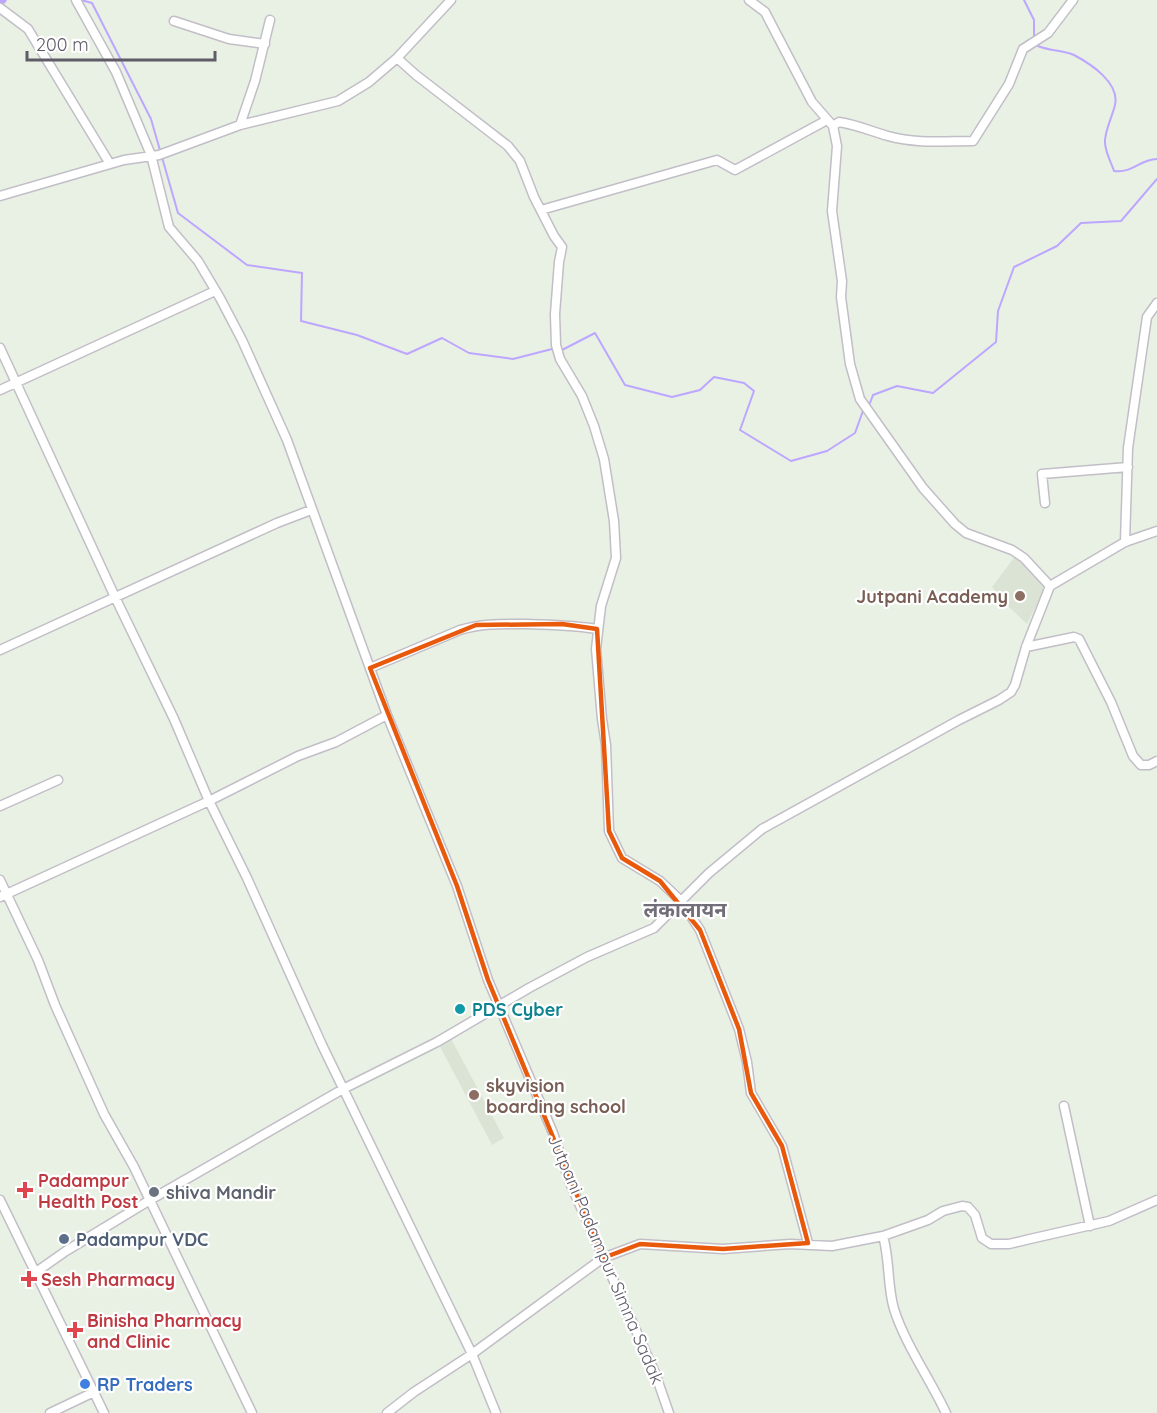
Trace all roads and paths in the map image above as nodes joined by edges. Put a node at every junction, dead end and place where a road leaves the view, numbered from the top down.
1 (76, 0) edge
2 (451, 0) edge
3 (749, 0) edge
4 (1073, 0) edge
5 (0, 8) edge
6 (270, 20) dead end
7 (174, 21) dead end
8 (265, 44) junction
9 (397, 58) junction
10 (830, 123) junction
11 (240, 125) junction
12 (151, 155) junction
13 (110, 164) junction
14 (0, 196) edge
15 (541, 210) junction
16 (215, 291) junction
17 (1157, 303) edge
18 (0, 348) edge
19 (15, 383) junction
20 (0, 390) edge
21 (1128, 467) junction
22 (1045, 503) dead end
23 (311, 510) junction
24 (1157, 531) edge
25 (1125, 542) junction
26 (1050, 586) junction
27 (115, 597) junction
28 (597, 629) junction
29 (1026, 647) junction
30 (0, 650) edge
31 (370, 668) junction
32 (387, 715) junction
33 (1157, 761) edge
34 (58, 780) dead end
35 (209, 801) junction
36 (0, 806) edge
37 (0, 880) edge
38 (3, 896) edge
39 (680, 900) junction
40 (499, 1006) junction
41 (344, 1089) junction
42 (1064, 1106) dead end
43 (0, 1200) edge
44 (150, 1200) junction
45 (1157, 1200) edge
46 (1090, 1226) junction
47 (883, 1236) junction
48 (808, 1243) junction
49 (603, 1258) junction
50 (36, 1272) junction
51 (472, 1354) junction
52 (94, 1392) junction
53 (50, 1413) edge
54 (104, 1413) edge
55 (252, 1413) edge
56 (387, 1413) edge
57 (496, 1413) edge
58 (669, 1413) edge
59 (946, 1413) edge

1 - 12 street
2 - 9 street
3 - 10 street
4 - 10 street
5 - 13 street
6 - 8 street
7 - 8 street
8 - 11 street
9 - 11 street
9 - 15 street
10 - 15 street
10 - 26 street
11 - 12 street
12 - 13 street
12 - 16 street
13 - 14 street
15 - 28 street
16 - 19 street
16 - 23 street
17 - 21 street
18 - 19 street
19 - 20 street
19 - 27 street
21 - 22 street
21 - 25 street
23 - 27 street
23 - 31 street, Jutpani Padampur Simna Sadak
24 - 25 street
25 - 26 street
26 - 29 street
27 - 30 street
27 - 35 street
28 - 31 street
28 - 39 street
29 - 33 street
29 - 39 street
31 - 32 street, Jutpani Padampur Simna Sadak
32 - 35 street
32 - 40 street, Jutpani Padampur Simna Sadak
34 - 36 street
35 - 38 street
35 - 41 street
37 - 38 street
38 - 44 street
39 - 40 street
39 - 48 street
40 - 41 street
40 - 49 street, Jutpani Padampur Simna Sadak
41 - 44 street
41 - 51 street
42 - 46 street
43 - 50 street
44 - 50 street
44 - 55 street
45 - 46 street
46 - 47 street
47 - 48 street
47 - 59 street
48 - 49 street
49 - 51 street
49 - 58 street, Jutpani Padampur Simna Sadak
50 - 52 street
51 - 56 street
51 - 57 street
52 - 53 street
52 - 54 street

